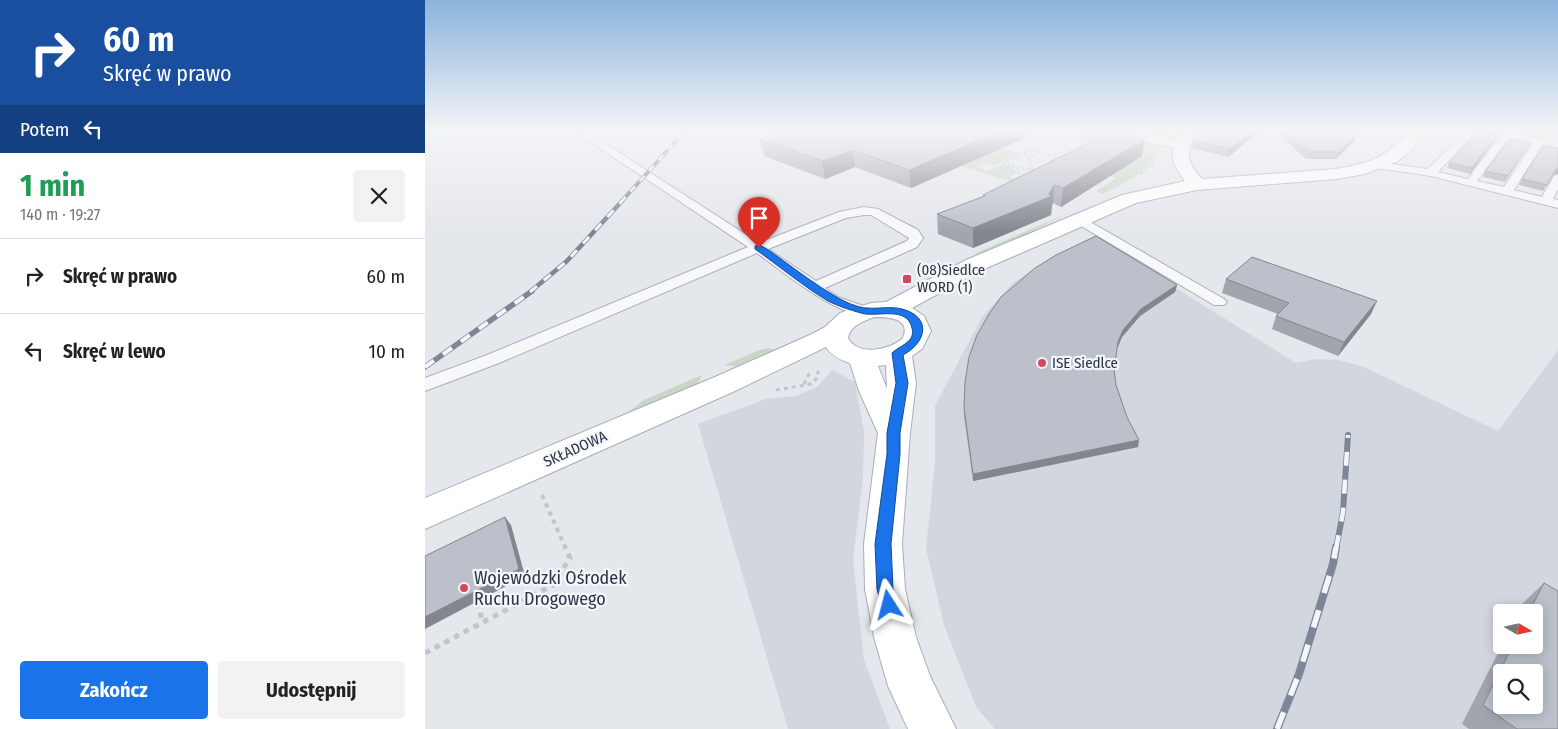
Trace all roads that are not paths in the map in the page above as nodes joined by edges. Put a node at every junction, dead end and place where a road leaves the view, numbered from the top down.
1 (629, 164) edge
2 (1181, 164) edge
3 (1440, 164) edge
4 (1484, 164) edge
5 (1525, 164) edge
6 (1377, 165) joint
7 (1431, 173) junction
8 (1558, 178) edge
9 (1470, 183) junction
10 (1197, 185) junction
11 (1507, 192) junction
12 (1546, 201) junction
13 (1558, 204) edge
14 (1080, 220) junction
15 (759, 248) junction
16 (815, 287) junction
17 (833, 300) junction
18 (1219, 302) dead end
19 (866, 312) junction
20 (901, 315) junction
21 (846, 342) junction
22 (897, 353) junction
23 (425, 385) edge
24 (894, 433) junction
25 (425, 514) edge
26 (932, 729) edge

1 - 15 lane
2 - 10 main road
3 - 7 lane
4 - 9 lane
5 - 11 lane
6 - 7 lane
6 - 10 main road
7 - 9 lane
8 - 12 lane
9 - 11 lane
10 - 14 main road
11 - 12 lane
12 - 13 lane
14 - 18 lane
14 - 20 main road
15 - 16 lane
15 - 16 lane
15 - 23 lane
16 - 17 lane
17 - 19 lane
17 - 21 lane
19 - 20 main road
19 - 21 main road
20 - 22 main road
21 - 22 main road
21 - 24 main road
21 - 25 main road, SKŁADOWA
22 - 24 main road
24 - 26 main road

